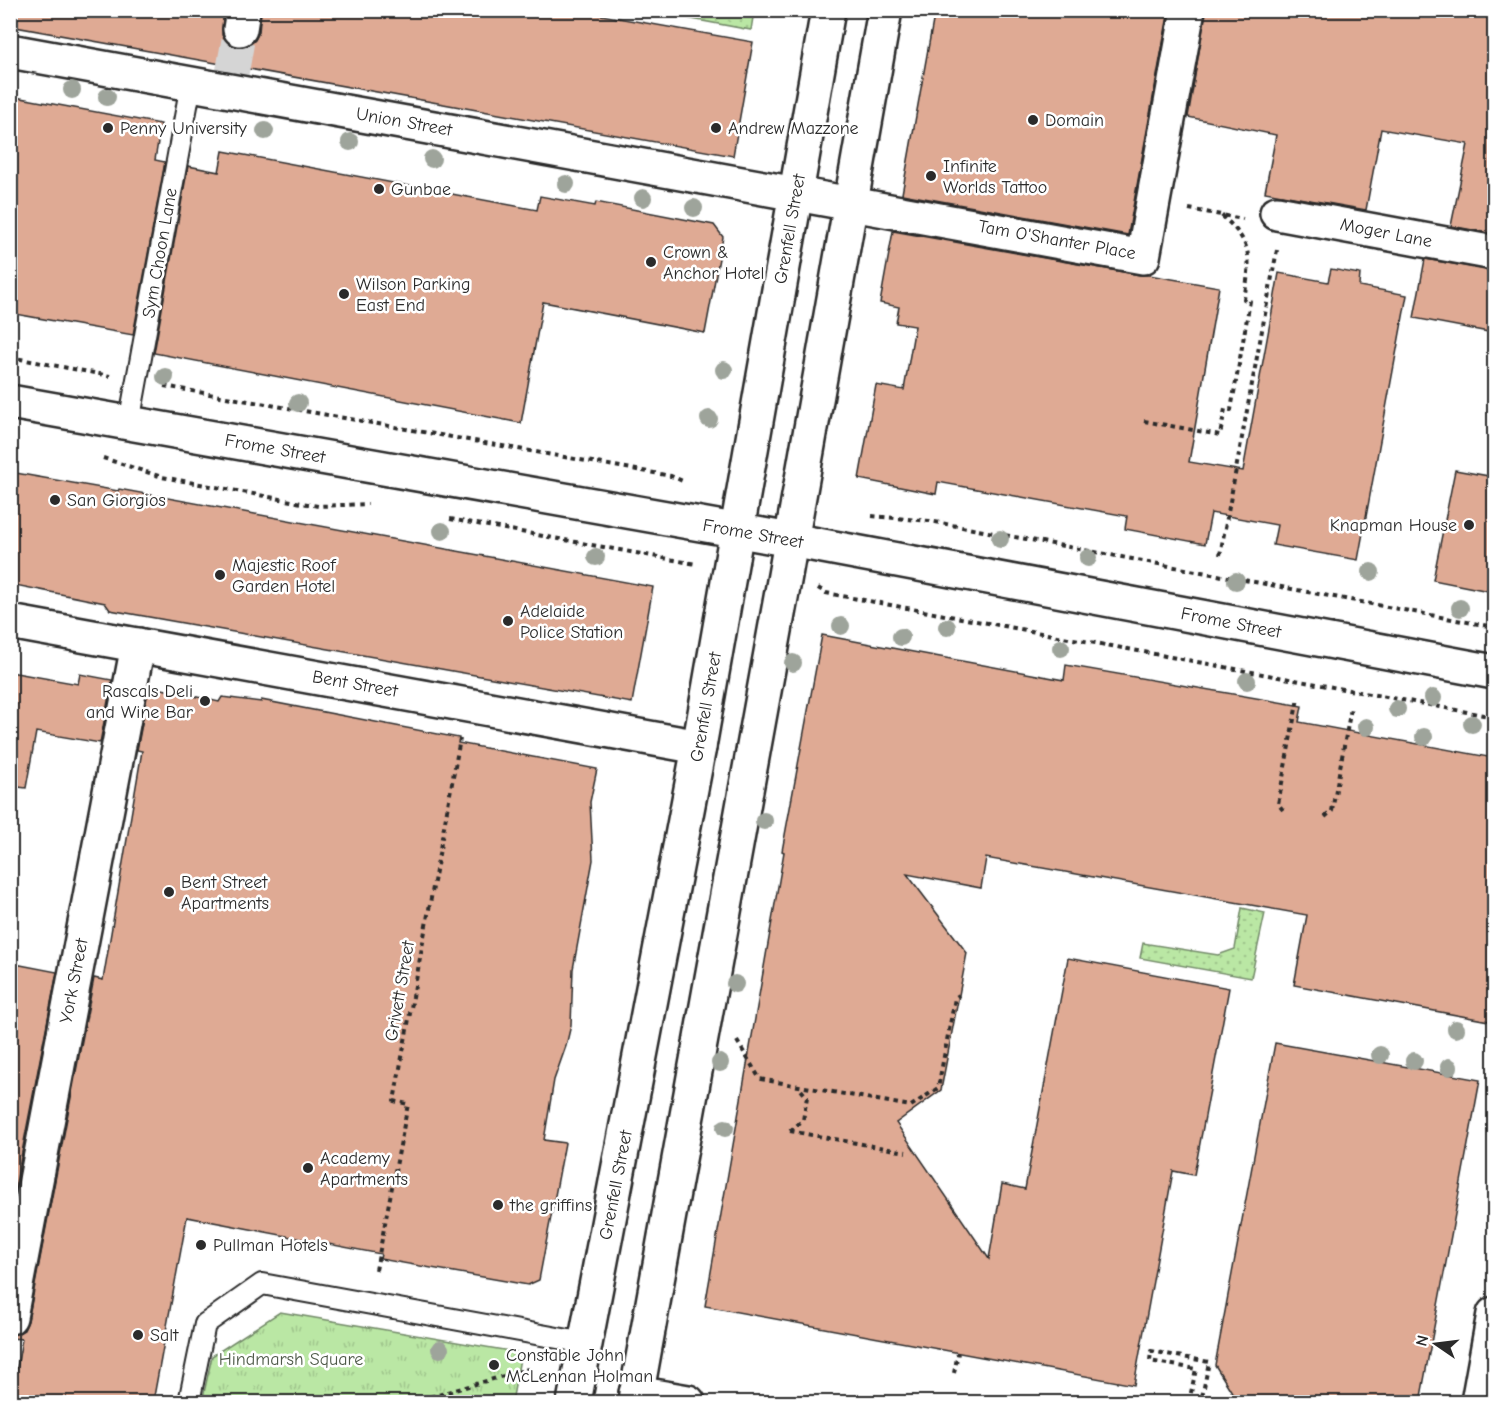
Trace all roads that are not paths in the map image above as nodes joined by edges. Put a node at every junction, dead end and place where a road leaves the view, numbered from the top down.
1 (828, 10) edge
2 (885, 10) edge
3 (1188, 10) edge
4 (10, 51) edge
5 (191, 84) junction
6 (796, 194) junction
7 (851, 204) junction
8 (1277, 213) road end
9 (1494, 253) edge
10 (10, 402) edge
11 (129, 423) junction
12 (737, 531) junction
13 (791, 540) junction
14 (10, 622) edge
15 (138, 645) junction
16 (1494, 672) edge
17 (699, 747) junction
18 (1494, 1314) edge
19 (10, 1317) edge
20 (585, 1343) junction
21 (636, 1398) edge
22 (189, 1402) edge
23 (574, 1402) edge
24 (688, 1402) edge
25 (1478, 1402) edge

1 - 6 street, Grenfell Street
2 - 7 street
3 - 7 street, Tam O'Shanter Place
4 - 5 street, Union Street
5 - 6 street, Union Street
5 - 11 lane, Sym Choon Lane
6 - 7 street, Tam O'Shanter Place
6 - 12 street, Grenfell Street
7 - 13 street
8 - 9 street, Moger Lane
10 - 11 street, Frome Street
11 - 12 street, Frome Street
12 - 13 street, Frome Street
12 - 17 street, Grenfell Street
13 - 16 street, Frome Street
13 - 21 street
14 - 15 street, Bent Street
15 - 17 street, Bent Street
15 - 19 street, York Street
17 - 20 street, Grenfell Street
18 - 25 street
20 - 22 lane
20 - 23 street, Grenfell Street
21 - 24 street

